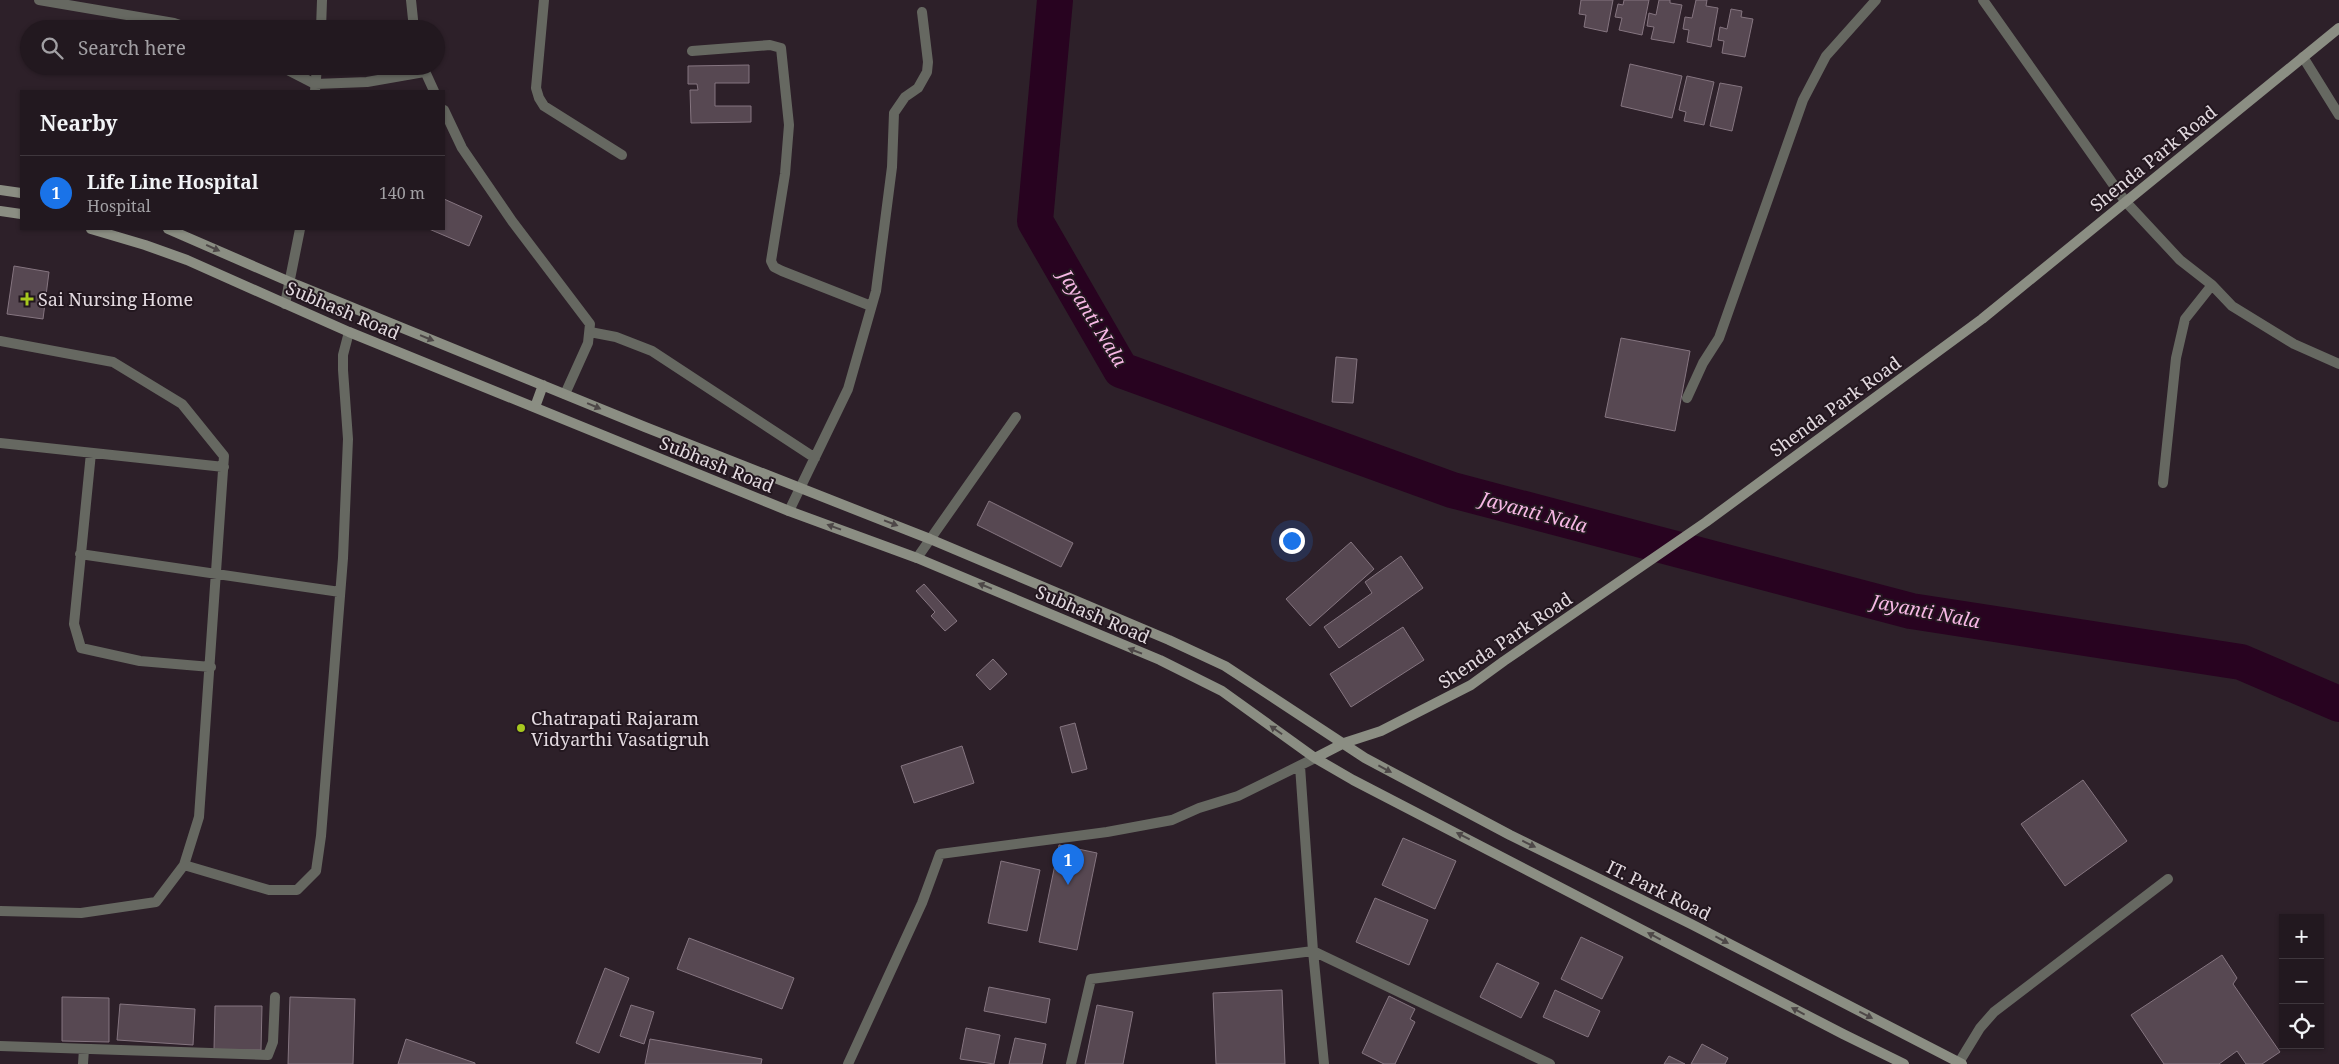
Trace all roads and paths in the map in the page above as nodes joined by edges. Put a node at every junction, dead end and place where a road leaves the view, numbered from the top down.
1 (39, 0) edge
2 (322, 0) edge
3 (411, 0) edge
4 (544, 0) edge
5 (1876, 0) edge
6 (1984, 0) edge
7 (68, 2) edge
8 (922, 12) dead end
9 (159, 20) edge
10 (321, 20) edge
11 (413, 20) edge
12 (2339, 28) edge
13 (692, 51) dead end
14 (2304, 57) junction
15 (295, 75) edge
16 (398, 75) edge
17 (427, 75) edge
18 (315, 87) edge
19 (434, 90) edge
20 (445, 112) edge
21 (2339, 115) edge
22 (622, 155) dead end
23 (0, 190) edge
24 (20, 193) edge
25 (2124, 201) junction
26 (0, 211) edge
27 (20, 214) edge
28 (94, 230) edge
29 (170, 230) edge
30 (300, 230) edge
31 (290, 282) junction
32 (2212, 285) junction
33 (286, 304) junction
34 (871, 306) junction
35 (349, 332) junction
36 (590, 332) junction
37 (0, 341) edge
38 (2339, 364) edge
39 (543, 385) junction
40 (565, 394) junction
41 (1688, 398) dead end
42 (535, 407) junction
43 (1016, 417) dead end
44 (0, 443) edge
45 (90, 453) junction
46 (815, 458) junction
47 (224, 467) junction
48 (2162, 483) dead end
49 (800, 487) junction
50 (789, 511) junction
51 (930, 539) junction
52 (80, 554) junction
53 (917, 558) junction
54 (216, 575) junction
55 (340, 592) junction
56 (211, 667) junction
57 (1344, 743) junction
58 (1315, 758) junction
59 (1300, 766) junction
60 (184, 865) junction
61 (2168, 879) dead end
62 (0, 911) edge
63 (1313, 951) junction
64 (275, 997) dead end
65 (0, 1046) edge
66 (84, 1049) junction
67 (252, 1060) edge
68 (83, 1064) edge
69 (848, 1064) edge
70 (1071, 1064) edge
71 (1324, 1064) edge
72 (1550, 1064) edge
73 (1904, 1064) edge
74 (1960, 1064) edge

1 - 7 street
2 - 10 street
3 - 11 street
4 - 22 street
5 - 41 street
6 - 25 street
7 - 9 street
8 - 34 street
12 - 14 main road, Shenda Park Road
13 - 34 street
14 - 21 street
14 - 25 main road, Shenda Park Road
15 - 18 street
16 - 18 street
17 - 19 street
20 - 36 street
23 - 24 main road
25 - 32 street
25 - 57 main road, Shenda Park Road
26 - 27 main road
28 - 33 main road, Subhash Road
29 -> 31 main road, Subhash Road
30 - 31 street
31 - 33 street
31 -> 39 main road, Subhash Road
32 - 38 street
32 - 48 street
33 - 35 main road, Subhash Road
34 - 46 street
35 - 42 main road, Subhash Road
35 - 55 street
36 - 40 street
36 - 46 street
37 - 47 street
39 - 40 main road, Subhash Road
39 - 42 main road
40 -> 49 main road, Subhash Road
42 - 50 main road, Subhash Road
43 - 51 street
44 - 45 street
45 - 47 street
45 - 52 street
46 - 49 street
47 - 54 street
49 - 50 street
49 -> 51 main road, Subhash Road
53 -> 50 main road, Subhash Road
51 - 53 street
51 - 57 main road, Subhash Road
52 - 54 street
52 - 56 street
58 -> 53 main road, Subhash Road
54 - 55 street
54 - 56 street
55 - 60 street
56 - 60 street
57 - 58 main road, Shenda Park Road
57 -> 74 main road, IT. Park Road
58 - 59 street
73 -> 58 main road
59 - 63 street
59 - 69 street
60 - 62 street
61 - 74 street
63 - 70 street
63 - 71 street
63 - 72 street
64 - 67 street
65 - 66 street
66 - 67 street
66 - 68 street

